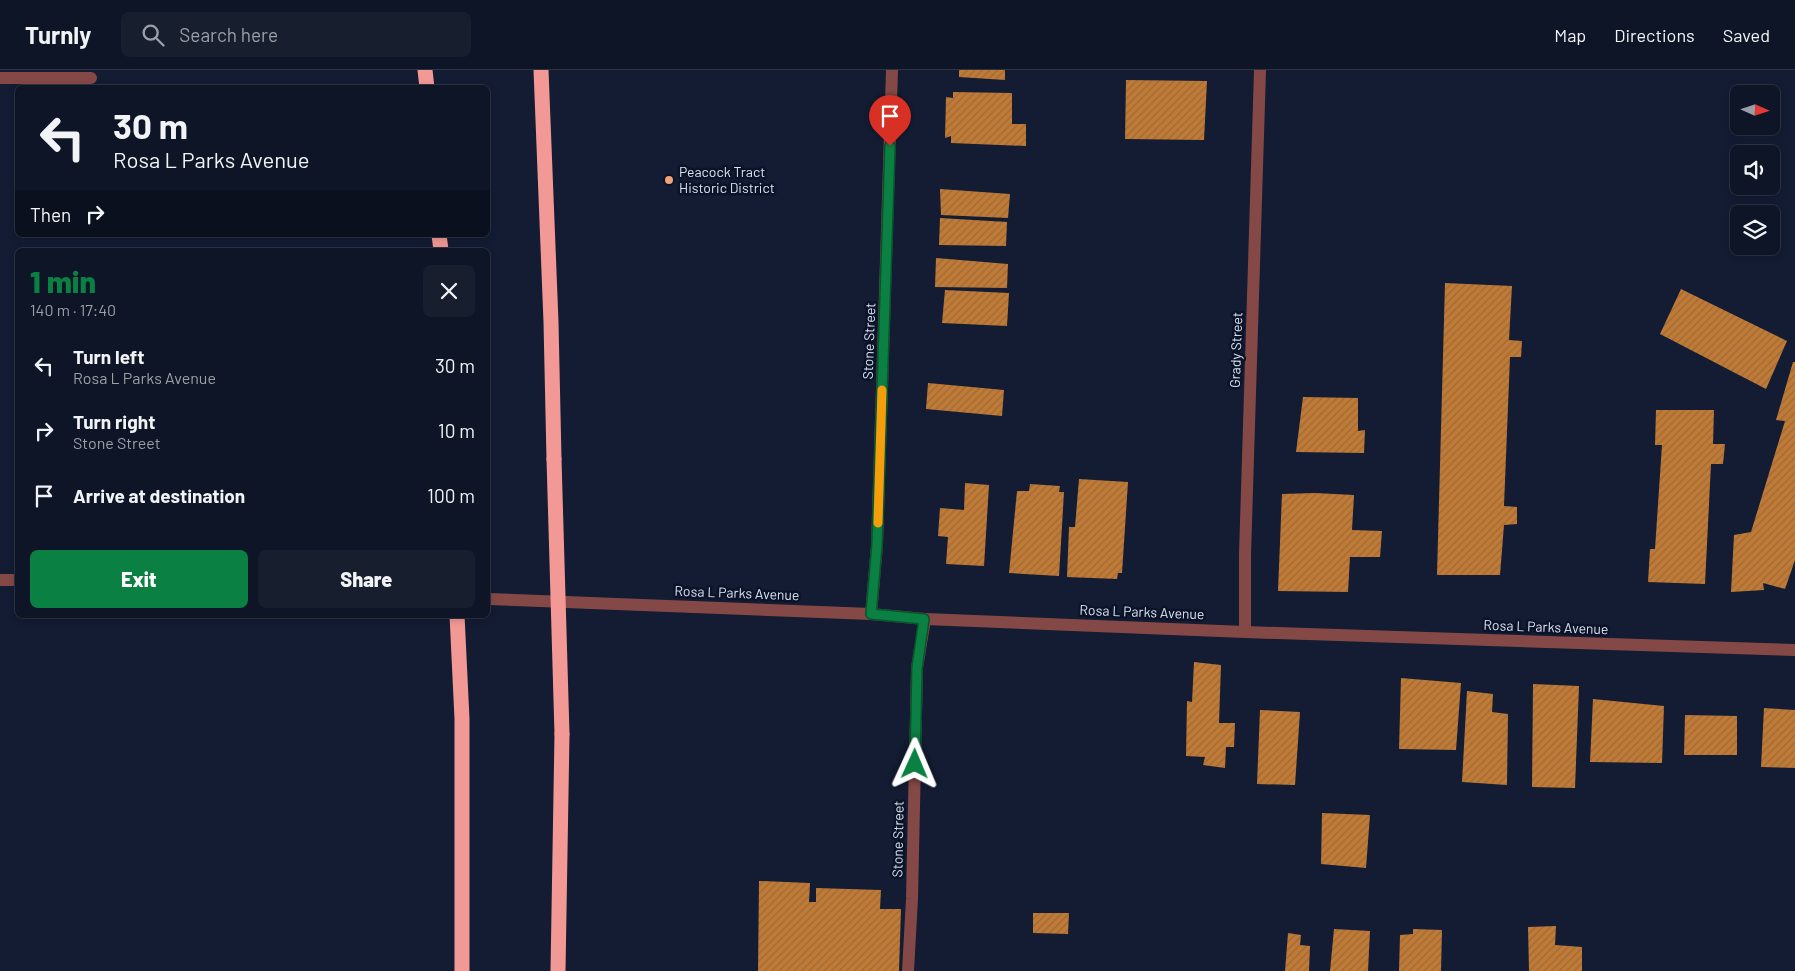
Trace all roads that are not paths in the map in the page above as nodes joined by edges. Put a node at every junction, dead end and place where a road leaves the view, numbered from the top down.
1 (425, 70) edge
2 (541, 70) edge
3 (892, 70) edge
4 (1260, 70) edge
5 (0, 78) edge
6 (91, 78) dead end
7 (427, 85) edge
8 (0, 580) edge
9 (15, 580) edge
10 (490, 599) edge
11 (871, 614) junction
12 (457, 618) edge
13 (924, 619) junction
14 (1245, 632) junction
15 (1795, 650) edge
16 (462, 971) edge
17 (558, 971) edge
18 (908, 971) edge

1 - 7 highway
2 - 17 highway, bridge
3 - 11 street, Stone Street
4 - 14 street, Grady Street
5 - 6 street
8 - 9 street
10 - 11 street, Rosa L Parks Avenue
11 - 13 street, Rosa L Parks Avenue
12 - 16 highway
13 - 14 street, Rosa L Parks Avenue
13 - 18 street, Stone Street
14 - 15 street, Rosa L Parks Avenue

